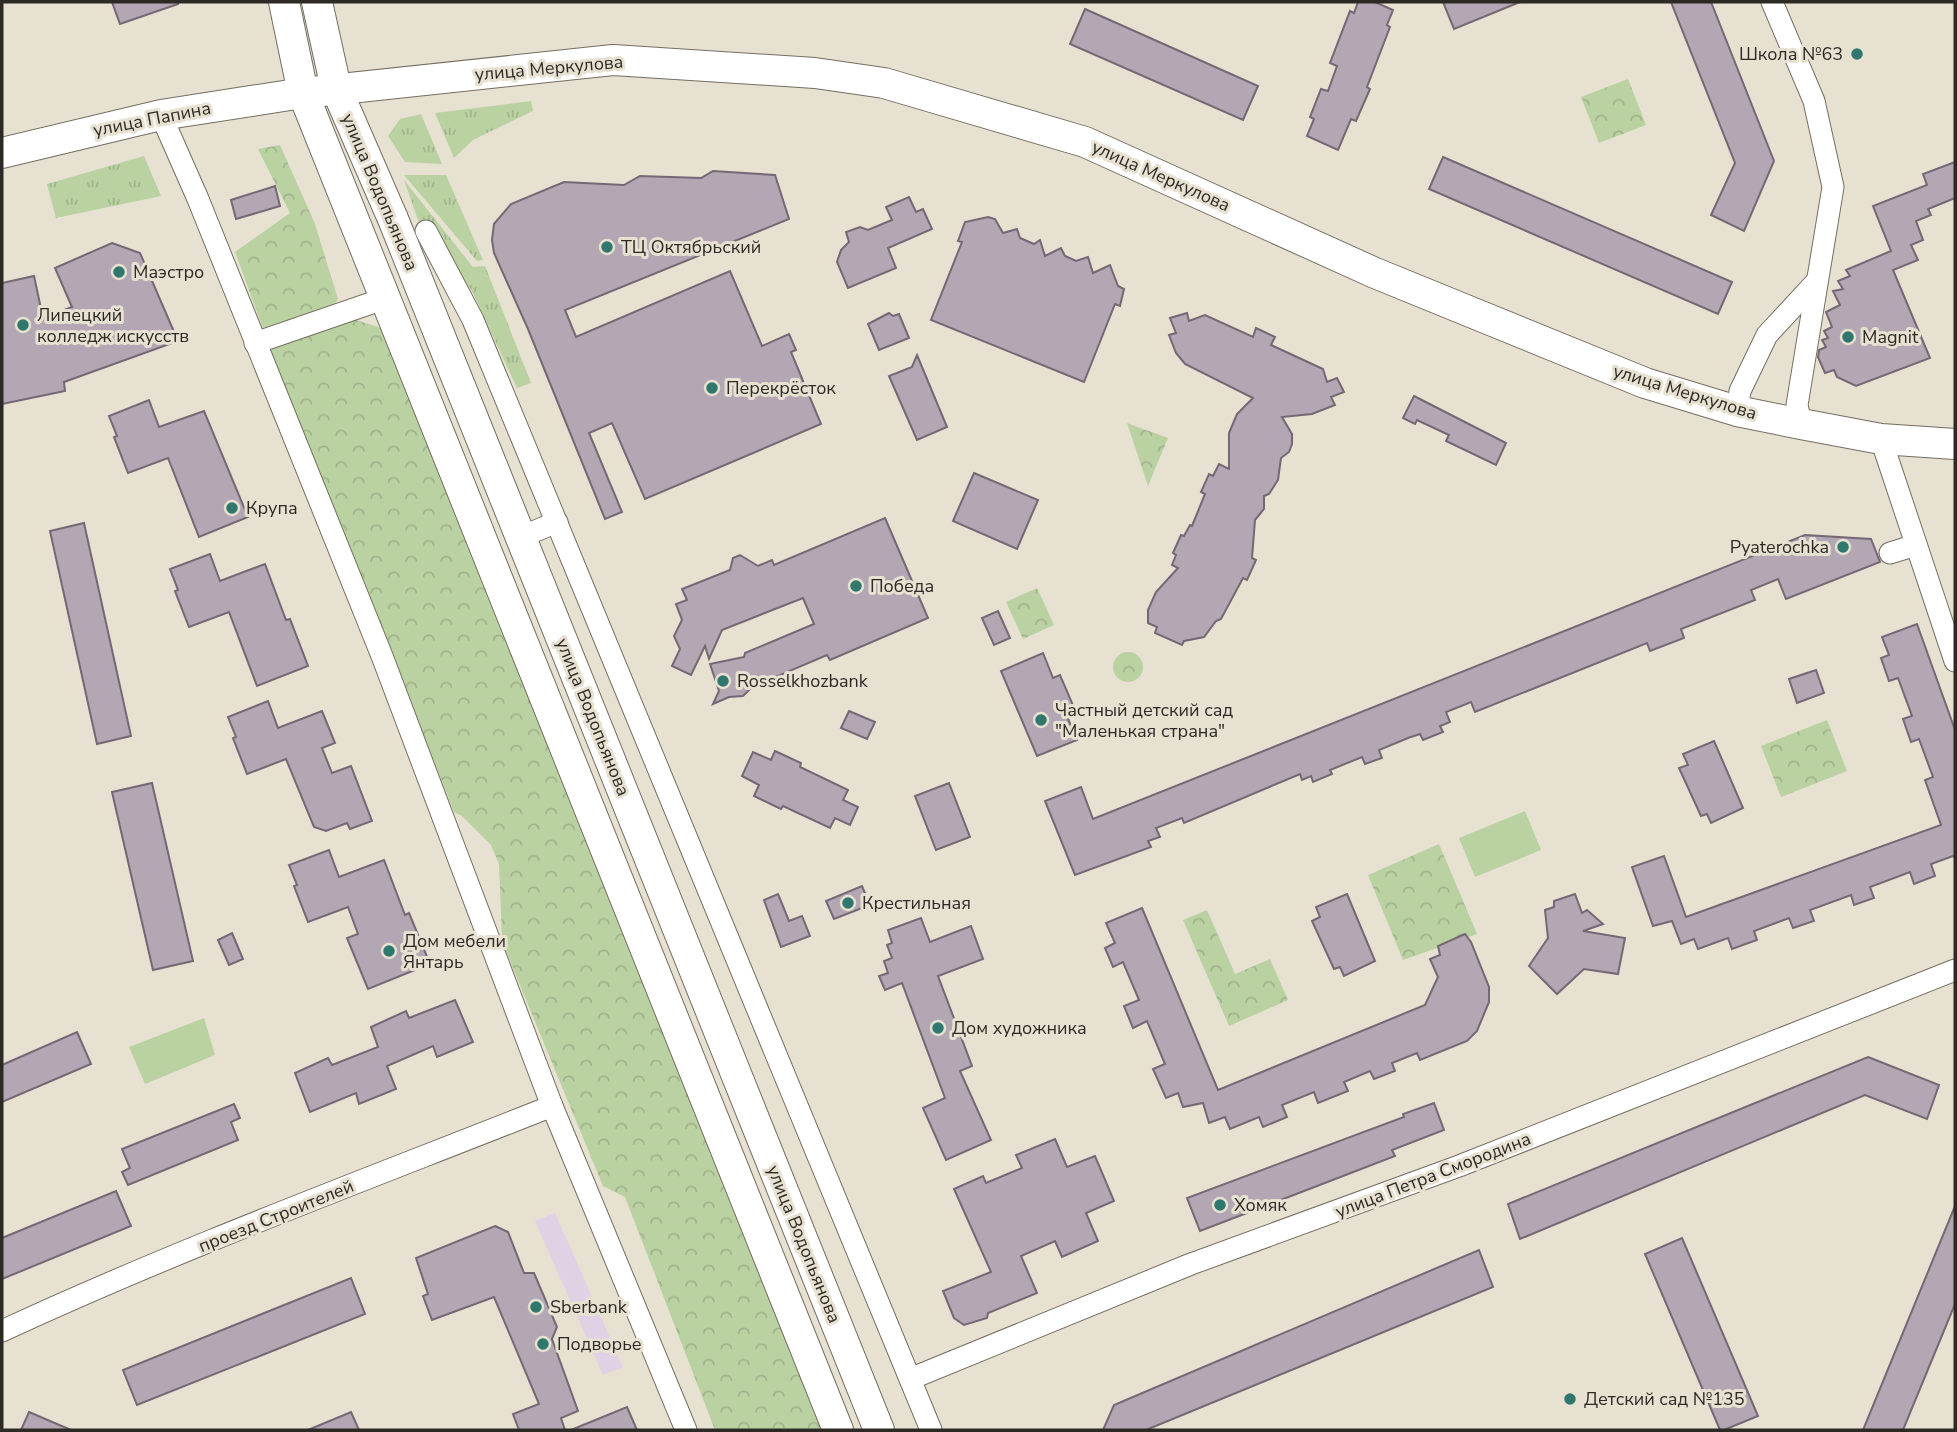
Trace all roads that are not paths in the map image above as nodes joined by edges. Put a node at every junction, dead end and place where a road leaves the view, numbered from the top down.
1 (284, 2) edge
2 (317, 2) edge
3 (1772, 2) edge
4 (336, 89) junction
5 (303, 93) junction
6 (161, 115) junction
7 (2, 153) edge
8 (426, 231) dead end
9 (1817, 281) junction
10 (386, 298) junction
11 (255, 343) junction
12 (1737, 411) junction
13 (1801, 424) junction
14 (1881, 439) junction
15 (1955, 443) edge
16 (558, 522) junction
17 (521, 537) junction
18 (1916, 545) junction
19 (1890, 553) dead end
20 (1955, 661) edge
21 (1955, 970) edge
22 (552, 1106) junction
23 (2, 1331) edge
24 (909, 1379) junction
25 (686, 1430) edge
26 (838, 1430) edge
27 (879, 1430) edge
28 (931, 1430) edge

1 - 5 main road, улица Водопьянова
2 - 4 main road, улица Водопьянова
3 - 9 street
4 - 5 main road, улица Меркулова
4 - 12 main road, улица Меркулова
4 - 17 main road, улица Водопьянова
5 - 6 main road, улица Папина
5 - 10 main road, улица Водопьянова
6 - 7 main road, улица Папина
6 - 11 street
8 - 16 street
9 - 12 street
9 - 13 street
10 - 11 street
10 - 26 main road, улица Водопьянова
11 - 22 street
12 - 13 main road, улица Меркулова
13 - 14 main road, улица Меркулова
14 - 15 main road, улица Меркулова
14 - 18 street
16 - 17 street
16 - 24 street
17 - 27 main road, улица Водопьянова
18 - 19 street
18 - 20 street
21 - 24 street, улица Петра Смородина
22 - 23 street, проезд Строителей
22 - 25 street
24 - 28 street

